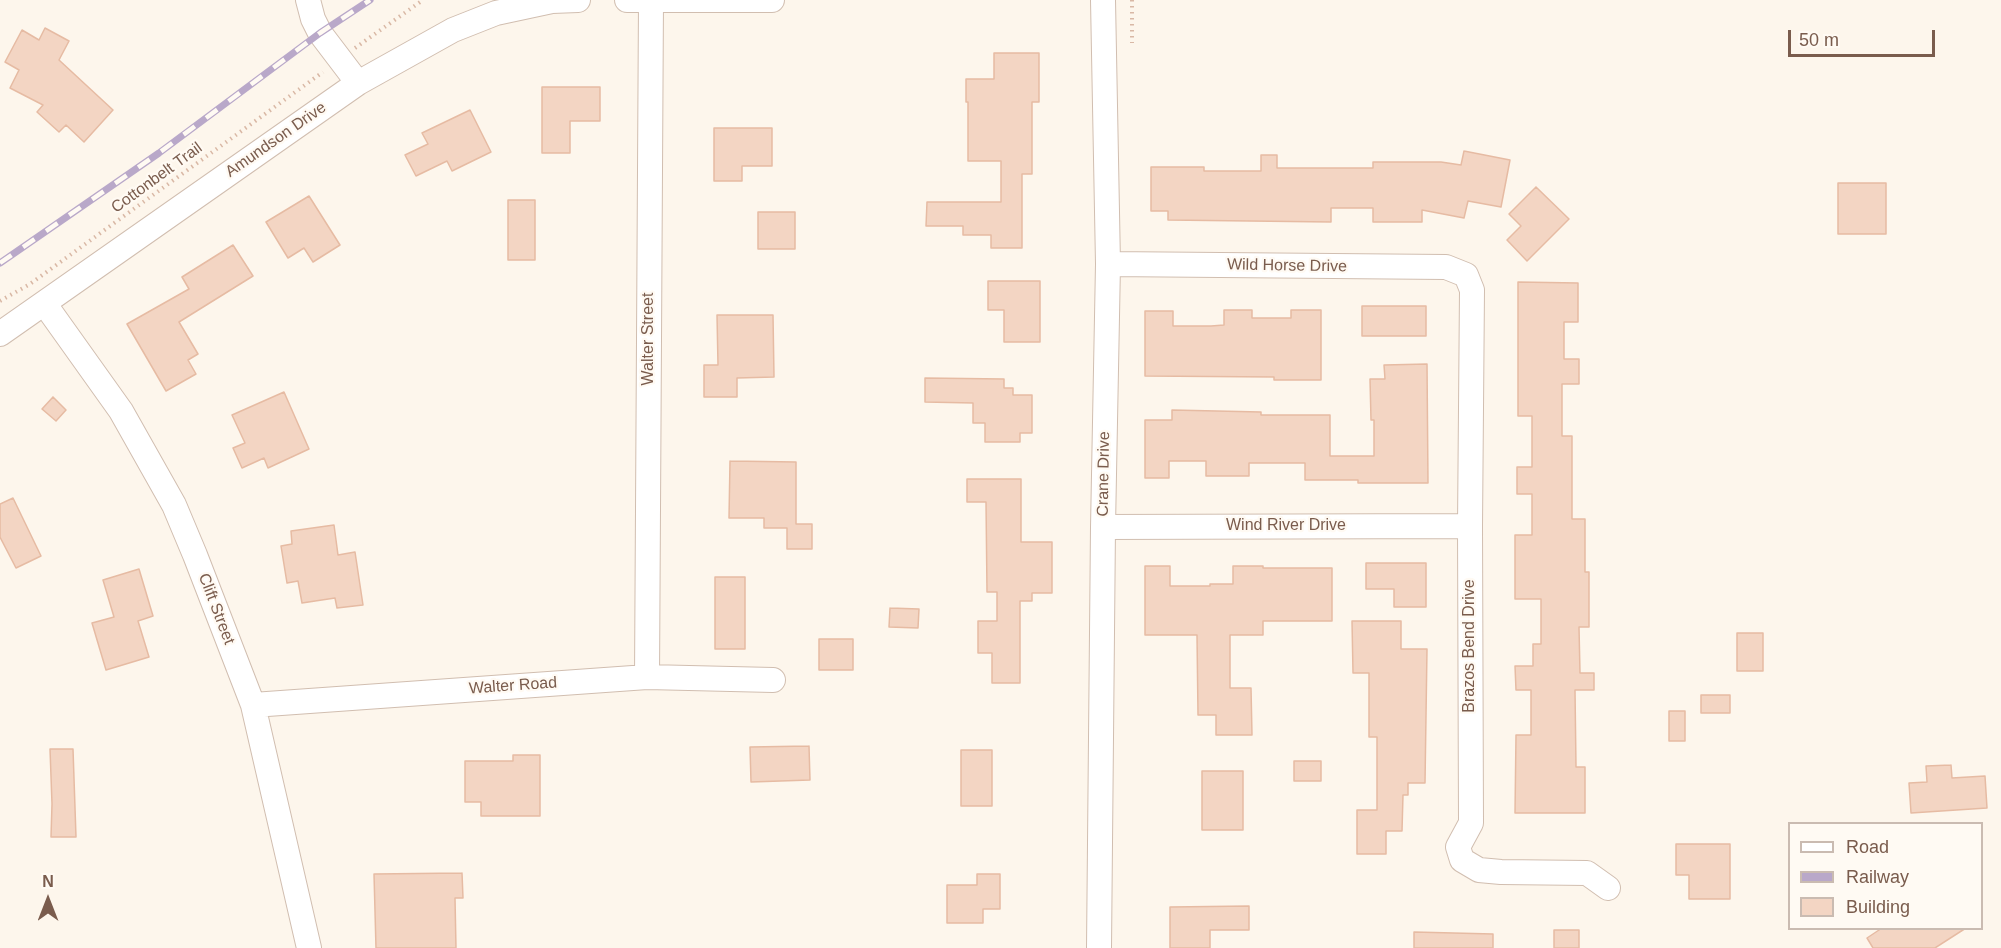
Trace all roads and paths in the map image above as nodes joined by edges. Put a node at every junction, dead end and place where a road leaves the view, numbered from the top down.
1 (308, 0) edge
2 (423, 0) edge
3 (578, 0) edge
4 (627, 0) edge
5 (772, 0) edge
6 (1103, 0) edge
7 (1132, 0) edge
8 (651, 1) edge
9 (1132, 44) dead end
10 (355, 48) dead end
11 (325, 70) dead end
12 (358, 82) junction
13 (1108, 264) junction
14 (1466, 275) joint
15 (0, 302) edge
16 (44, 303) junction
17 (0, 334) edge
18 (1103, 526) junction
19 (1470, 526) junction
20 (646, 677) junction
21 (773, 681) dead end
22 (254, 705) junction
23 (1608, 888) dead end
24 (309, 948) edge
25 (1099, 948) edge

1 - 12 street
2 - 10 path
3 - 12 street, Amundson Drive
4 - 8 street
5 - 8 street
6 - 13 street, Crane Drive
7 - 9 path
8 - 20 street, Walter Street
11 - 15 path, Cottonbelt Trail
12 - 16 street, Amundson Drive
13 - 14 street, Wild Horse Drive
13 - 18 street, Crane Drive
14 - 19 street, Brazos Bend Drive
16 - 17 street, Amundson Drive
16 - 22 street, Clift Street
18 - 19 street, Wind River Drive
18 - 25 street, Crane Drive
19 - 23 street, Brazos Bend Drive
20 - 21 street, Walter Road
20 - 22 street, Walter Road
22 - 24 street, Clift Street

